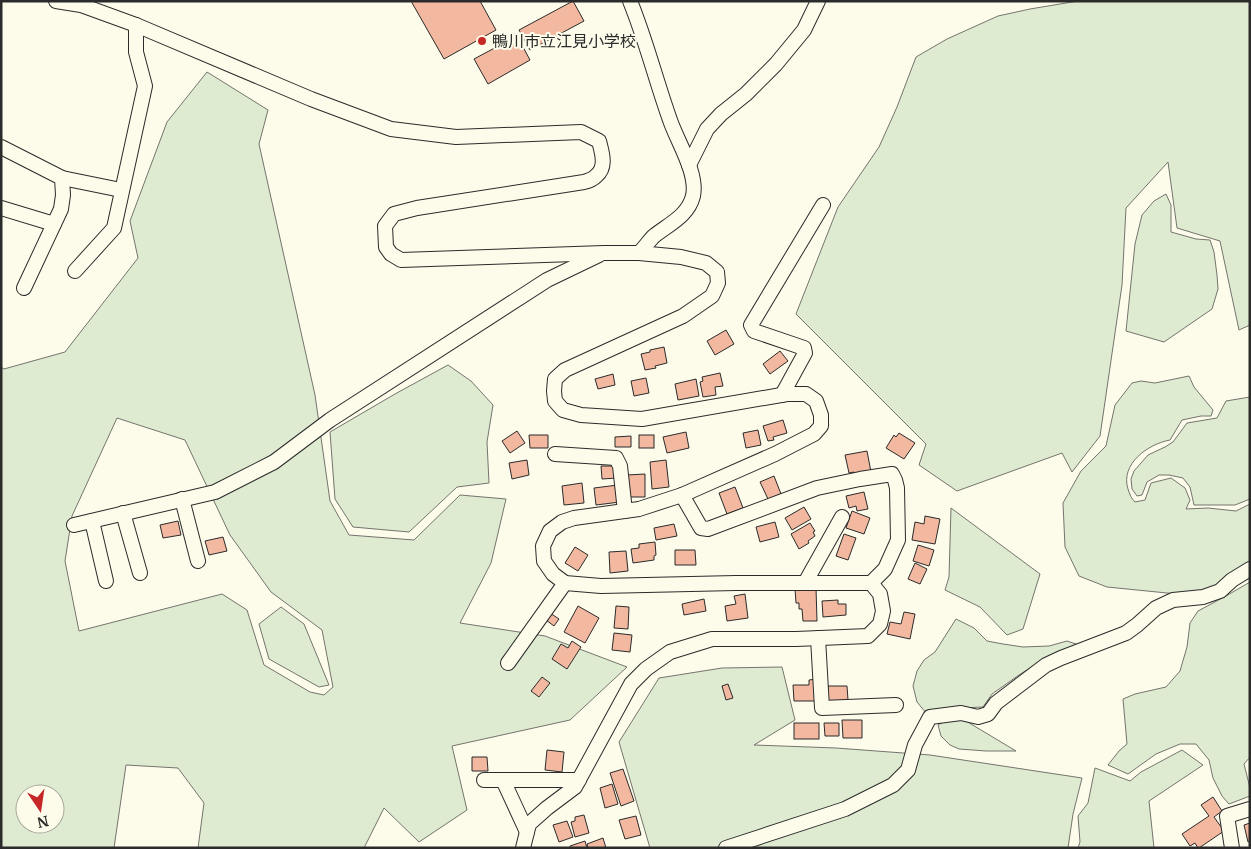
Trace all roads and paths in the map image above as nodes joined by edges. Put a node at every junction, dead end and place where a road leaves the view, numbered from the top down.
1 (56, 1) edge
2 (630, 1) edge
3 (818, 1) edge
4 (136, 25) junction
5 (1, 147) edge
6 (689, 164) junction
7 (62, 178) junction
8 (121, 190) junction
9 (822, 205) dead end
10 (1, 208) edge
11 (54, 224) junction
12 (604, 253) junction
13 (639, 253) junction
14 (75, 271) dead end
15 (24, 288) dead end
16 (782, 395) junction
17 (555, 454) dead end
18 (682, 494) junction
19 (182, 499) junction
20 (625, 511) junction
21 (123, 513) junction
22 (842, 517) dead end
23 (92, 521) junction
24 (74, 525) dead end
25 (198, 561) dead end
26 (1250, 569) edge
27 (140, 573) dead end
28 (106, 581) dead end
29 (565, 582) junction
30 (805, 583) junction
31 (871, 583) junction
32 (818, 638) junction
33 (508, 663) dead end
34 (896, 705) dead end
35 (484, 780) dead end
36 (503, 780) junction
37 (580, 780) junction
38 (1250, 809) edge
39 (527, 832) junction
40 (523, 848) edge
41 (726, 848) edge
42 (1232, 848) edge

1 - 4 street
2 - 6 street
3 - 6 street
4 - 8 street
4 - 12 street
5 - 7 street
6 - 13 street
7 - 8 street
7 - 11 street
8 - 14 street
9 - 16 street
10 - 11 street
11 - 15 street
12 - 13 street
12 - 19 street
13 - 16 street
16 - 18 street
17 - 20 street
18 - 20 street
18 - 31 street
19 - 21 street
19 - 25 street
20 - 29 street
21 - 23 street
21 - 27 street
22 - 30 street
23 - 24 street
23 - 28 street
26 - 41 street
29 - 30 street
29 - 33 street
30 - 31 street
31 - 32 street
32 - 34 street
32 - 37 street
35 - 36 street
36 - 37 street
36 - 39 street
37 - 39 street
38 - 42 street
39 - 40 street

